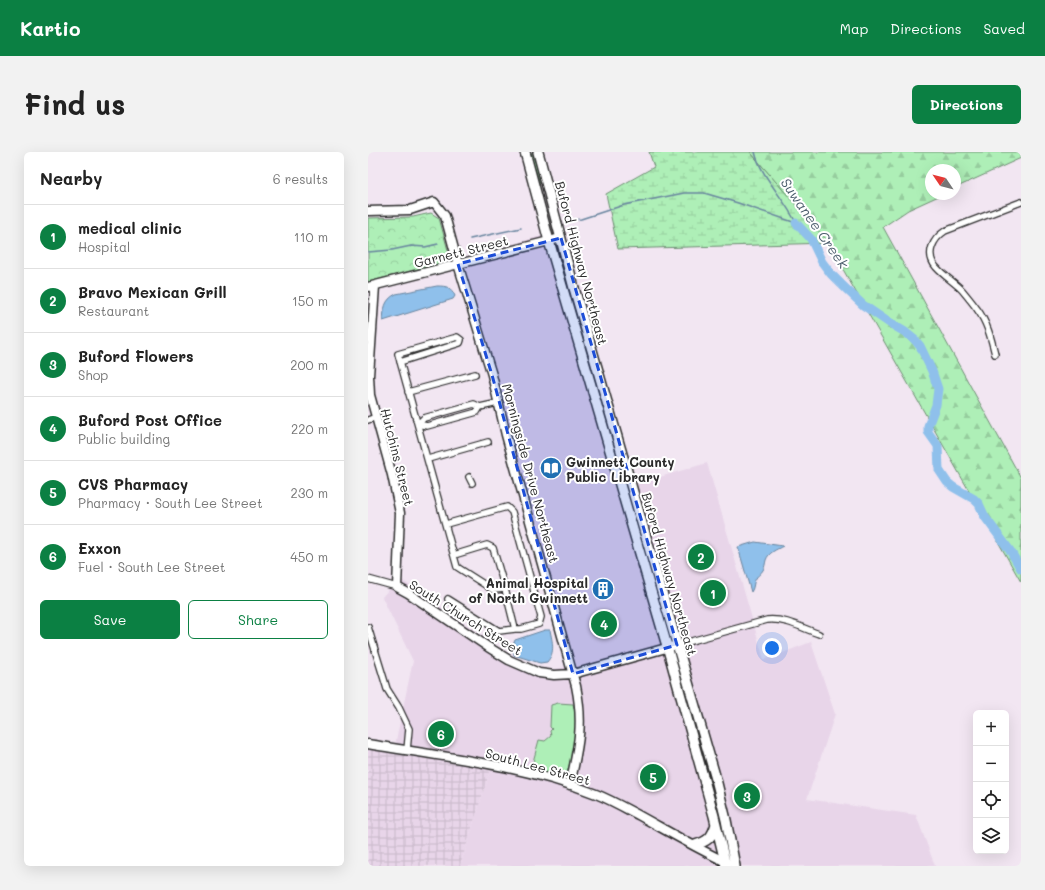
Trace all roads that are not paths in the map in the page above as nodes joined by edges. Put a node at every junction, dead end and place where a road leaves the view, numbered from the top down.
1 (525, 152) edge
2 (538, 152) edge
3 (1021, 202) edge
4 (368, 212) edge
5 (561, 238) junction
6 (549, 241) junction
7 (458, 264) junction
8 (372, 287) edge
9 (432, 344) junction
10 (435, 351) junction
11 (995, 354) dead end
12 (400, 362) junction
13 (475, 374) dead end
14 (408, 392) junction
15 (498, 402) junction
16 (480, 407) junction
17 (450, 411) junction
18 (372, 418) edge
19 (453, 419) junction
20 (418, 424) junction
21 (488, 442) dead end
22 (428, 460) junction
23 (469, 477) dead end
24 (472, 483) dead end
25 (446, 524) junction
26 (454, 555) junction
27 (368, 578) edge
28 (396, 587) junction
29 (505, 589) junction
30 (448, 598) dead end
31 (368, 627) edge
32 (515, 629) junction
33 (819, 634) dead end
34 (677, 645) junction
35 (667, 646) junction
36 (573, 674) junction
37 (368, 744) edge
38 (407, 750) junction
39 (570, 785) junction
40 (715, 820) junction
41 (695, 845) junction
42 (725, 864) edge
43 (735, 866) edge

1 - 6 main road, Buford Highway Northeast
2 - 5 main road, Buford Highway Northeast
3 - 11 street
4 - 7 street, Morningside Drive Northeast
5 - 6 street, Garnett Street
5 - 34 main road, Buford Highway Northeast
6 - 7 street, Garnett Street
6 - 35 main road, Buford Highway Northeast
7 - 8 street, Garnett Street
7 - 15 street, Morningside Drive Northeast
8 - 18 street, Hutchins Street
9 - 10 street
9 - 10 street
9 - 12 street
10 - 12 street
12 - 14 street
13 - 14 street
14 - 20 street
15 - 16 street
15 - 36 street, Morningside Drive Northeast
16 - 17 street
16 - 19 street
17 - 19 street
17 - 20 street
18 - 28 street, Hutchins Street
19 - 20 street
20 - 22 street
21 - 22 street
22 - 25 street
23 - 24 street
25 - 26 street
25 - 32 street
26 - 29 street
26 - 29 street
27 - 28 street, South Church Street
28 - 36 street, South Church Street
29 - 32 street
30 - 32 street
31 - 38 street
33 - 34 street
34 - 35 street, South Church Street
34 - 43 main road, Buford Highway Northeast
35 - 36 street, South Church Street
35 - 40 main road, Buford Highway Northeast
36 - 39 street, Morningside Drive Northeast
37 - 38 street, South Lee Street
38 - 39 street, South Lee Street
39 - 41 street, South Lee Street
40 - 41 main road
40 - 42 main road, Buford Highway Northeast
41 - 42 street, South Lee Street
42 - 43 street, South Lee Street

